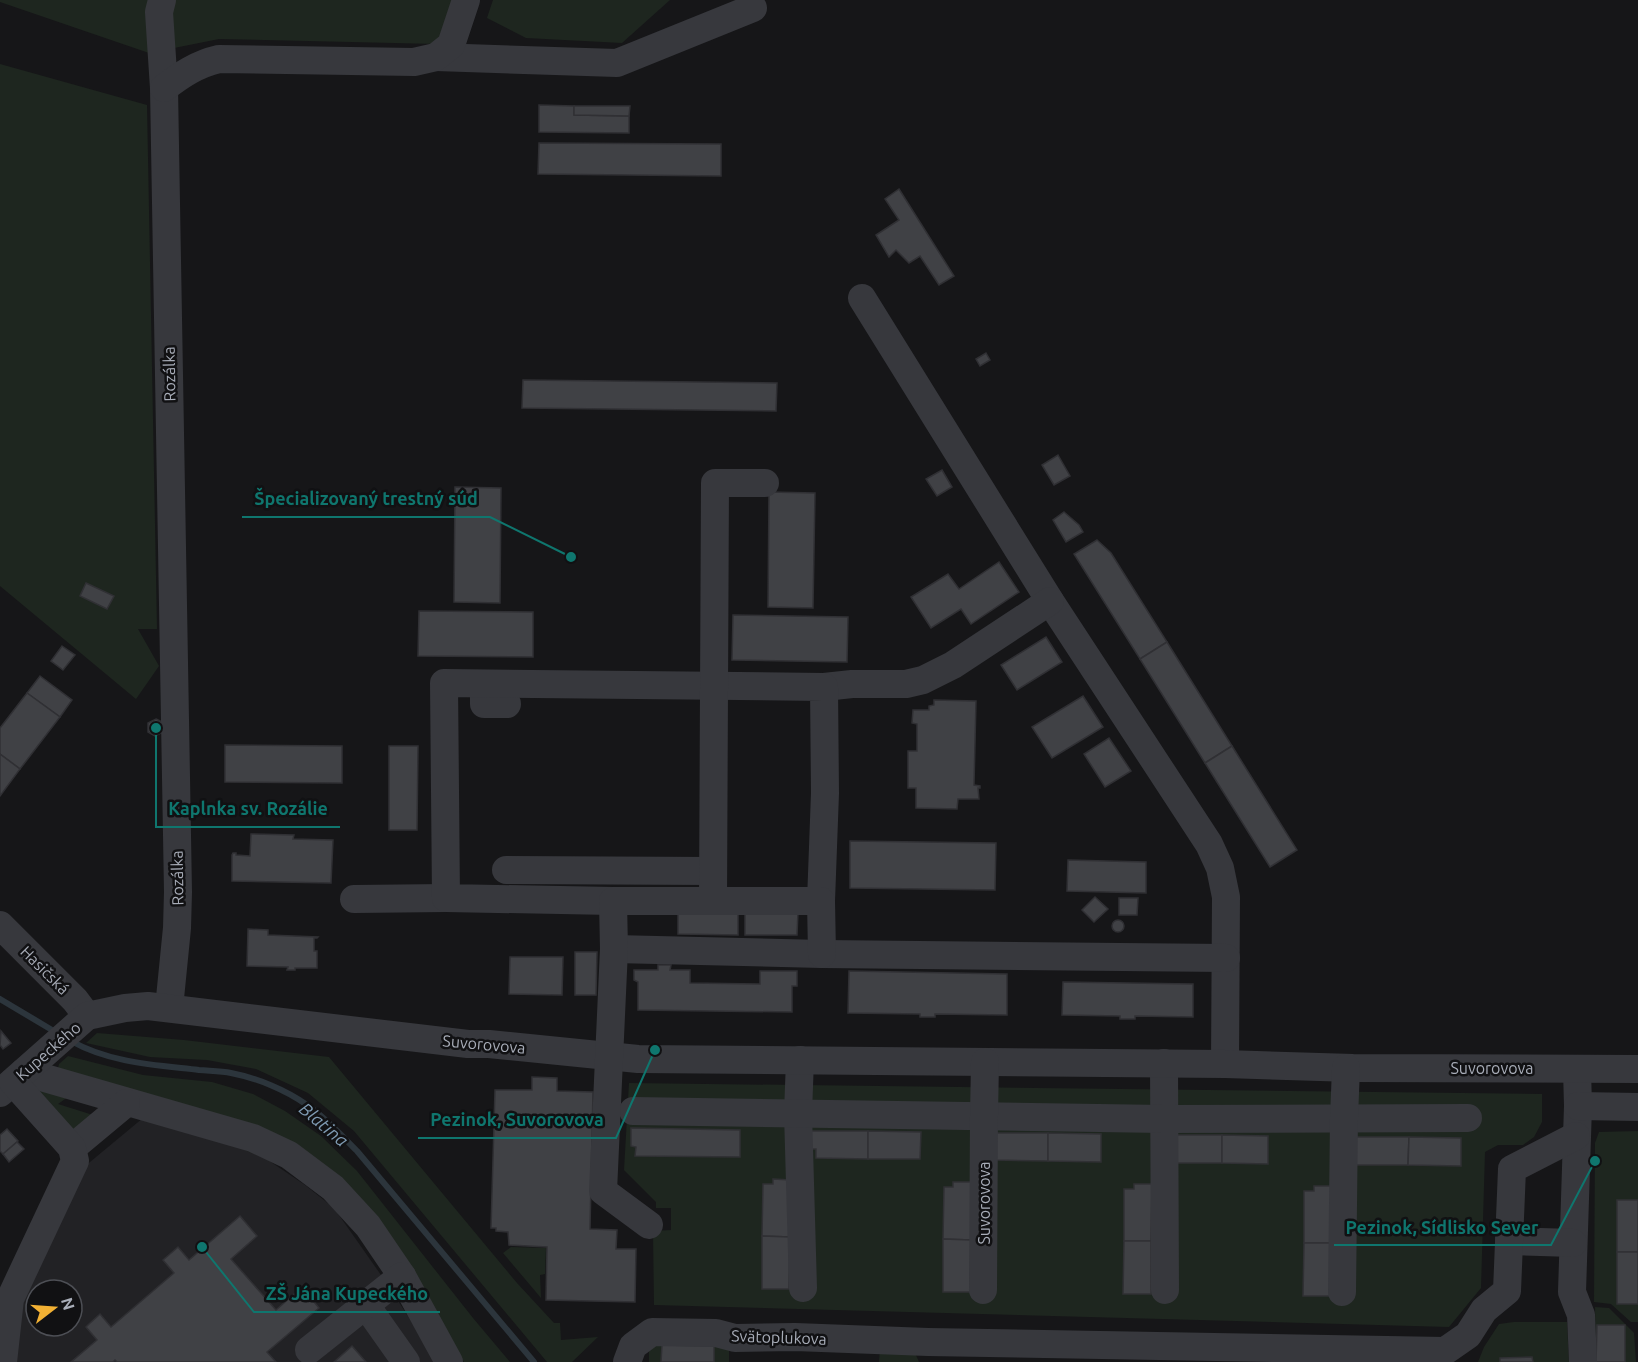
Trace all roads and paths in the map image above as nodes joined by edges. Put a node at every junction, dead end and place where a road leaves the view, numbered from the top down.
1 (162, 0) edge
2 (466, 0) edge
3 (753, 8) dead end
4 (436, 57) junction
5 (164, 88) junction
6 (862, 298) dead end
7 (765, 483) dead end
8 (1050, 601) junction
9 (484, 684) junction
10 (714, 686) junction
11 (824, 687) junction
12 (507, 704) dead end
13 (506, 870) dead end
14 (713, 872) junction
15 (446, 898) junction
16 (354, 899) dead end
17 (614, 901) junction
18 (713, 901) junction
19 (821, 901) junction
20 (0, 925) edge
21 (614, 949) junction
22 (822, 954) junction
23 (1226, 958) junction
24 (169, 1008) junction
25 (81, 1022) junction
26 (610, 1055) junction
27 (800, 1060) junction
28 (986, 1062) junction
29 (1164, 1063) junction
30 (1224, 1064) junction
31 (1346, 1068) junction
32 (1577, 1069) junction
33 (1638, 1070) edge
34 (12, 1082) edge
35 (126, 1103) junction
36 (1578, 1106) junction
37 (1638, 1107) edge
38 (633, 1111) dead end
39 (798, 1113) junction
40 (984, 1116) junction
41 (1344, 1118) junction
42 (1468, 1118) dead end
43 (1164, 1119) junction
44 (1576, 1136) junction
45 (72, 1148) junction
46 (649, 1225) dead end
47 (1509, 1241) junction
48 (1573, 1243) junction
49 (402, 1276) junction
50 (803, 1288) dead end
51 (983, 1290) dead end
52 (1166, 1290) dead end
53 (1342, 1292) dead end
54 (365, 1304) junction
55 (309, 1350) dead end
56 (927, 1352) edge
57 (1024, 1353) edge
58 (1445, 1356) edge
59 (3, 1362) edge
60 (406, 1362) edge
61 (449, 1362) edge
62 (627, 1362) edge
63 (1583, 1362) edge

1 - 5 street, Rozálka
2 - 4 street
3 - 4 street
4 - 5 street
5 - 24 street, Rozálka
6 - 8 street
7 - 10 street
8 - 11 street
8 - 23 street
9 - 10 street
9 - 12 street
9 - 15 street
10 - 11 street
10 - 14 street
11 - 19 street
13 - 14 street
14 - 18 street
15 - 16 street
15 - 17 street
17 - 18 street
17 - 21 street
18 - 19 street
19 - 22 street
20 - 25 street, Hasičská
21 - 22 street
21 - 26 street
22 - 23 street
23 - 30 street
24 - 25 street, Kupeckého
24 - 26 street, Suvorovova
25 - 34 street, Kupeckého
26 - 27 street, Suvorovova
26 - 46 street
27 - 28 street, Suvorovova
27 - 39 street
28 - 29 street, Suvorovova
28 - 40 street, Suvorovova
29 - 30 street, Suvorovova
29 - 43 street
30 - 31 street, Suvorovova
31 - 32 street, Suvorovova
31 - 41 street
32 - 33 street, Suvorovova
32 - 36 street
34 - 35 street
34 - 45 street
35 - 45 street
35 - 49 street
36 - 37 street
36 - 44 street
38 - 39 street
39 - 40 street
39 - 50 street
40 - 43 street
40 - 51 street, Suvorovova
41 - 42 street
41 - 43 street
41 - 53 street
43 - 52 street
44 - 47 street
44 - 48 street
45 - 59 street
47 - 48 street
47 - 58 street
48 - 63 street
49 - 54 street
49 - 61 street
54 - 55 street
54 - 60 street
56 - 57 street, Svätoplukova
56 - 62 street, Svätoplukova
57 - 58 street, Svätoplukova

